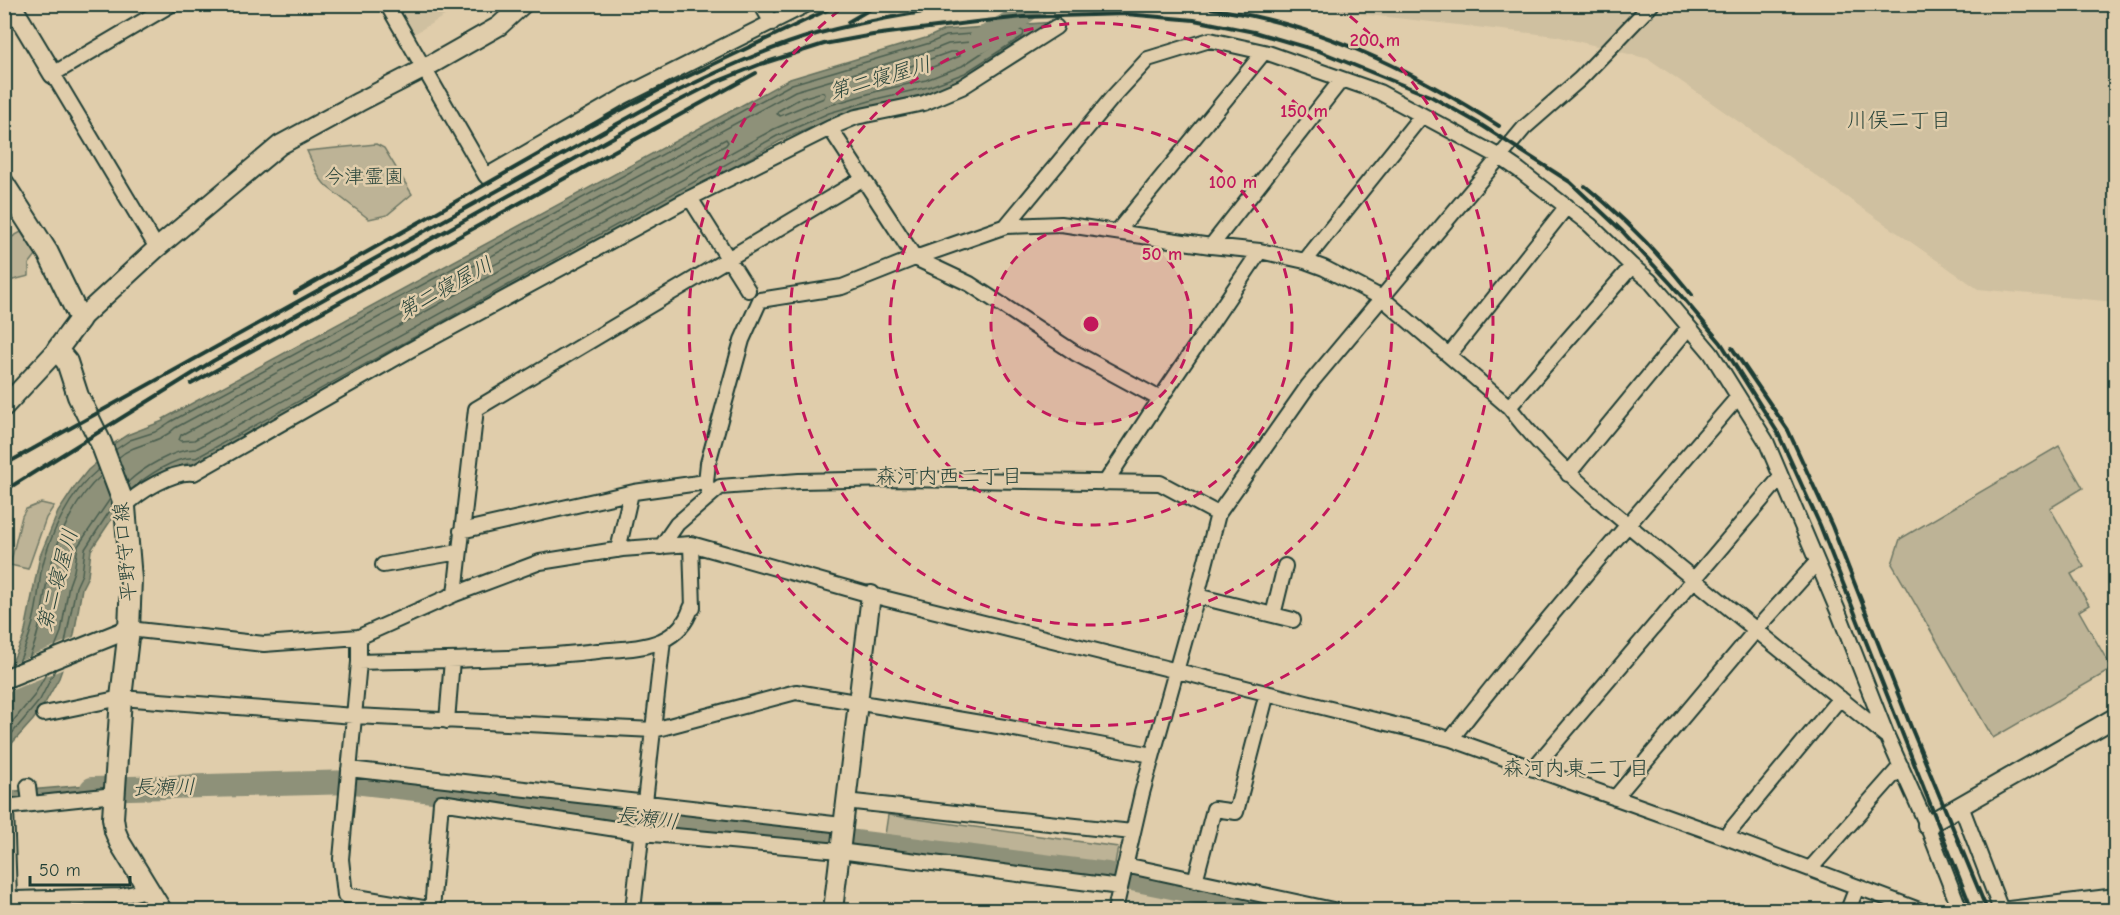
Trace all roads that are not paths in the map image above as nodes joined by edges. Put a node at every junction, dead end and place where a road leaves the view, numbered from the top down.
1 (11, 4) edge
2 (172, 4) edge
3 (387, 4) edge
4 (523, 4) edge
5 (761, 4) edge
6 (808, 4) edge
7 (1652, 4) edge
8 (772, 23) junction
9 (1056, 27) dead end
10 (1264, 52) junction
11 (425, 68) junction
12 (53, 74) junction
13 (1342, 79) junction
14 (1422, 116) junction
15 (830, 128) junction
16 (1500, 157) junction
17 (862, 179) junction
18 (6, 190) edge
19 (690, 198) junction
20 (1567, 206) junction
21 (1006, 226) junction
22 (1117, 232) junction
23 (1211, 246) junction
24 (157, 248) junction
25 (1260, 251) junction
26 (915, 258) junction
27 (729, 259) junction
28 (1305, 261) junction
29 (1632, 266) junction
30 (1382, 298) junction
31 (760, 300) junction
32 (80, 319) junction
33 (1689, 327) junction
34 (57, 350) junction
35 (1449, 355) junction
36 (1738, 397) junction
37 (1160, 399) junction
38 (4, 407) edge
39 (1509, 407) junction
40 (1568, 474) junction
41 (1781, 477) junction
42 (1105, 483) junction
43 (708, 488) junction
44 (631, 494) junction
45 (125, 506) junction
46 (1218, 514) junction
47 (1627, 525) junction
48 (461, 531) junction
49 (691, 544) junction
50 (661, 547) junction
51 (618, 550) junction
52 (459, 552) junction
53 (1817, 561) junction
54 (382, 566) dead end
55 (1285, 566) dead end
56 (1695, 580) junction
57 (455, 594) junction
58 (871, 595) junction
59 (1197, 596) junction
60 (1273, 615) junction
61 (1293, 620) dead end
62 (129, 629) junction
63 (1756, 630) junction
64 (359, 637) junction
65 (663, 640) junction
66 (452, 660) junction
67 (359, 662) junction
68 (1177, 670) junction
69 (4, 679) edge
70 (1267, 693) junction
71 (121, 698) junction
72 (1840, 698) junction
73 (857, 703) junction
74 (44, 714) dead end
75 (354, 716) junction
76 (2115, 717) edge
77 (447, 721) junction
78 (654, 730) junction
79 (1887, 736) junction
80 (1451, 739) junction
81 (1152, 755) junction
82 (1901, 766) junction
83 (1533, 769) junction
84 (348, 777) junction
85 (114, 790) junction
86 (1615, 798) junction
87 (845, 801) junction
88 (646, 802) junction
89 (1961, 806) junction
90 (5, 807) edge
91 (1927, 825) junction
92 (842, 826) junction
93 (1132, 832) junction
94 (642, 833) junction
95 (1725, 837) junction
96 (839, 851) junction
97 (1125, 866) junction
98 (1810, 869) junction
99 (1195, 881) junction
100 (1120, 886) junction
101 (1857, 886) junction
102 (148, 890) junction
103 (101, 895) junction
104 (2115, 896) edge
105 (7, 897) edge
106 (385, 906) edge
107 (102, 910) edge
108 (161, 910) edge
109 (430, 910) edge
110 (633, 910) edge
111 (833, 910) edge
112 (1115, 910) edge
113 (1333, 910) edge
114 (1848, 910) edge
115 (1919, 910) edge
116 (1960, 910) edge
117 (2001, 910) edge

1 - 12 street
2 - 12 street
3 - 11 street
4 - 11 street
5 - 8 street
6 - 8 street
7 - 16 street
8 - 11 street
9 - 15 street
10 - 13 street
10 - 21 street
10 - 22 street
11 - 24 street
12 - 24 street
13 - 14 street
13 - 23 street
14 - 16 street
14 - 28 street
15 - 17 street
15 - 19 street
16 - 20 street
16 - 30 street
17 - 26 street
17 - 27 street
18 - 32 main road
19 - 27 street
19 - 45 street
20 - 29 street
20 - 35 street
21 - 22 street
21 - 26 street
22 - 23 street
23 - 25 street
24 - 32 street
25 - 28 street
25 - 37 street
26 - 31 street
26 - 37 street
27 - 31 street
27 - 48 street
28 - 30 street
29 - 33 street
29 - 39 street
30 - 35 street
30 - 46 street
31 - 43 street
32 - 34 main road
33 - 36 street
33 - 40 street
34 - 38 street
34 - 45 main road, 平野守口線
35 - 39 street
36 - 41 street
36 - 47 street
37 - 42 street
39 - 40 street
40 - 47 street
41 - 53 street
41 - 56 street
42 - 43 street
42 - 46 street
43 - 44 street
43 - 50 street
44 - 48 street
44 - 51 street
45 - 62 main road, 平野守口線
46 - 59 street
47 - 56 street
47 - 80 street
48 - 52 street
49 - 50 street
49 - 58 street
49 - 65 street
50 - 51 street
51 - 57 street
52 - 54 street
52 - 57 street
53 - 63 street
53 - 79 street
55 - 60 street
56 - 63 street
56 - 83 street
57 - 64 street
58 - 68 street
58 - 73 street
59 - 60 street
59 - 68 street
60 - 61 street
62 - 64 street
62 - 69 street
62 - 71 main road, 平野守口線
63 - 72 street
63 - 86 street
64 - 67 street
65 - 66 street
65 - 78 street
66 - 67 street
66 - 77 street
67 - 75 street
68 - 70 street
68 - 81 street
70 - 80 street
70 - 99 street
71 - 74 street
71 - 75 street
71 - 85 main road, 平野守口線
72 - 79 street
72 - 95 street
73 - 78 street
73 - 81 street
73 - 87 street
75 - 77 street
75 - 84 street
76 - 89 street
77 - 78 street
78 - 88 street
79 - 82 street
80 - 83 street
81 - 93 street
82 - 91 street
82 - 98 street
83 - 86 street
84 - 88 street
84 - 106 street
85 - 90 street
85 - 102 main road, 平野守口線
86 - 95 street
87 - 92 street
87 - 93 street
88 - 92 street
88 - 94 street
89 - 91 street
89 - 117 street
90 - 105 street
91 - 116 street
92 - 96 street
93 - 97 street
94 - 96 street
94 - 109 street
94 - 110 street
95 - 98 street
96 - 100 street
96 - 111 street
97 - 99 street
97 - 100 street
98 - 101 street
99 - 113 street
100 - 112 street
101 - 114 street
101 - 115 street
102 - 103 street
102 - 108 main road, 平野守口線
103 - 105 street
103 - 107 street
104 - 117 street
106 - 109 street

